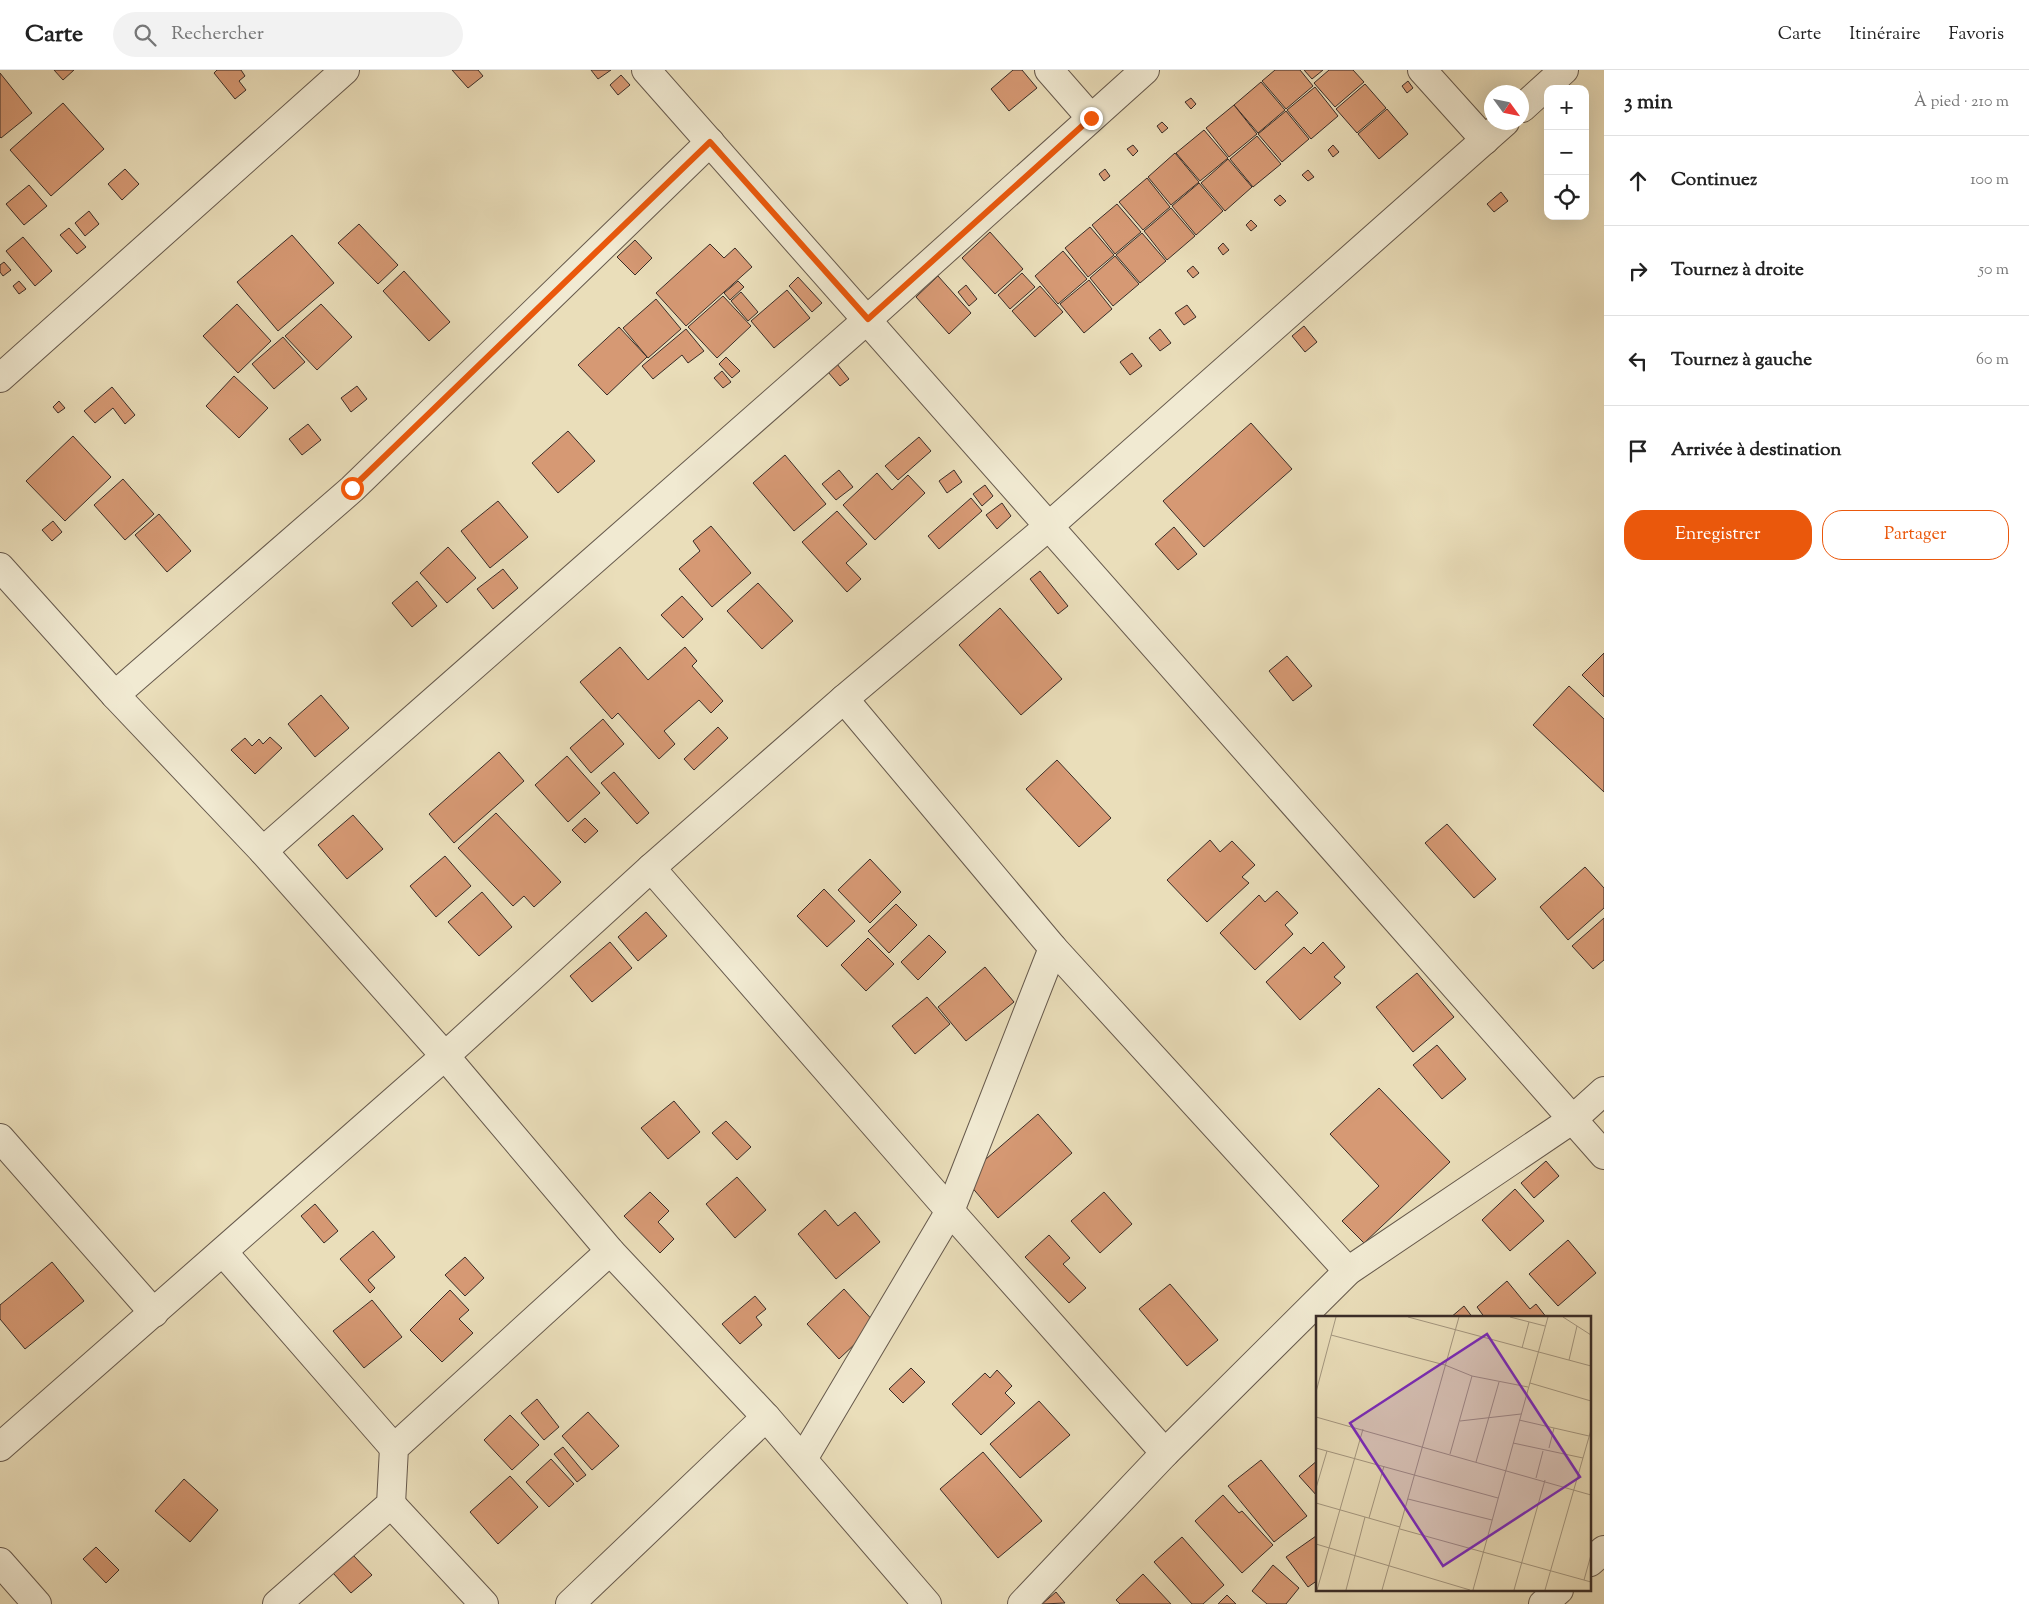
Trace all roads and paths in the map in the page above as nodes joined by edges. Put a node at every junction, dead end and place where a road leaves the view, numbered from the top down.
1 (345, 70) edge
2 (646, 70) edge
3 (1050, 70) edge
4 (1145, 70) edge
5 (1422, 70) edge
6 (1564, 70) edge
7 (1529, 102) edge
8 (1091, 118) junction
9 (1496, 130) edge
10 (1485, 140) junction
11 (710, 142) junction
12 (868, 319) junction
13 (0, 378) edge
14 (1050, 526) junction
15 (0, 566) edge
16 (115, 695) junction
17 (844, 699) junction
18 (263, 851) junction
19 (652, 868) junction
20 (1052, 948) junction
21 (445, 1056) junction
22 (1604, 1091) edge
23 (1573, 1119) junction
24 (0, 1138) edge
25 (1604, 1155) edge
26 (950, 1211) junction
27 (610, 1251) junction
28 (223, 1252) junction
29 (1348, 1271) junction
30 (154, 1313) junction
31 (766, 1417) junction
32 (0, 1447) edge
33 (394, 1448) junction
34 (1165, 1453) junction
35 (803, 1459) junction
36 (390, 1504) junction
37 (1604, 1550) edge
38 (1592, 1560) edge
39 (0, 1562) edge
40 (1557, 1592) edge
41 (37, 1604) edge
42 (277, 1604) edge
43 (484, 1604) edge
44 (570, 1604) edge
45 (927, 1604) edge
46 (1022, 1604) edge
47 (1544, 1604) edge

1 - 13 street
2 - 11 street
3 - 8 street
4 - 8 street
5 - 10 street
6 - 7 street
8 - 12 street
9 - 10 street
10 - 14 street
11 - 12 street
11 - 16 street
12 - 14 street
12 - 18 street
14 - 17 street
14 - 23 street
15 - 16 street
16 - 18 street
17 - 19 street
17 - 20 street
18 - 21 street
19 - 21 street
19 - 26 street
20 - 26 street
20 - 29 street
21 - 27 street
21 - 28 street
22 - 23 street
23 - 25 street
23 - 29 street
24 - 30 street
26 - 34 street
26 - 35 street
27 - 31 street
27 - 33 street
28 - 30 street
28 - 33 street
29 - 34 street
30 - 32 street
31 - 35 street
31 - 44 street
33 - 36 street
34 - 46 street
35 - 45 street
36 - 42 street
36 - 43 street
37 - 38 street
39 - 41 street
40 - 47 street

